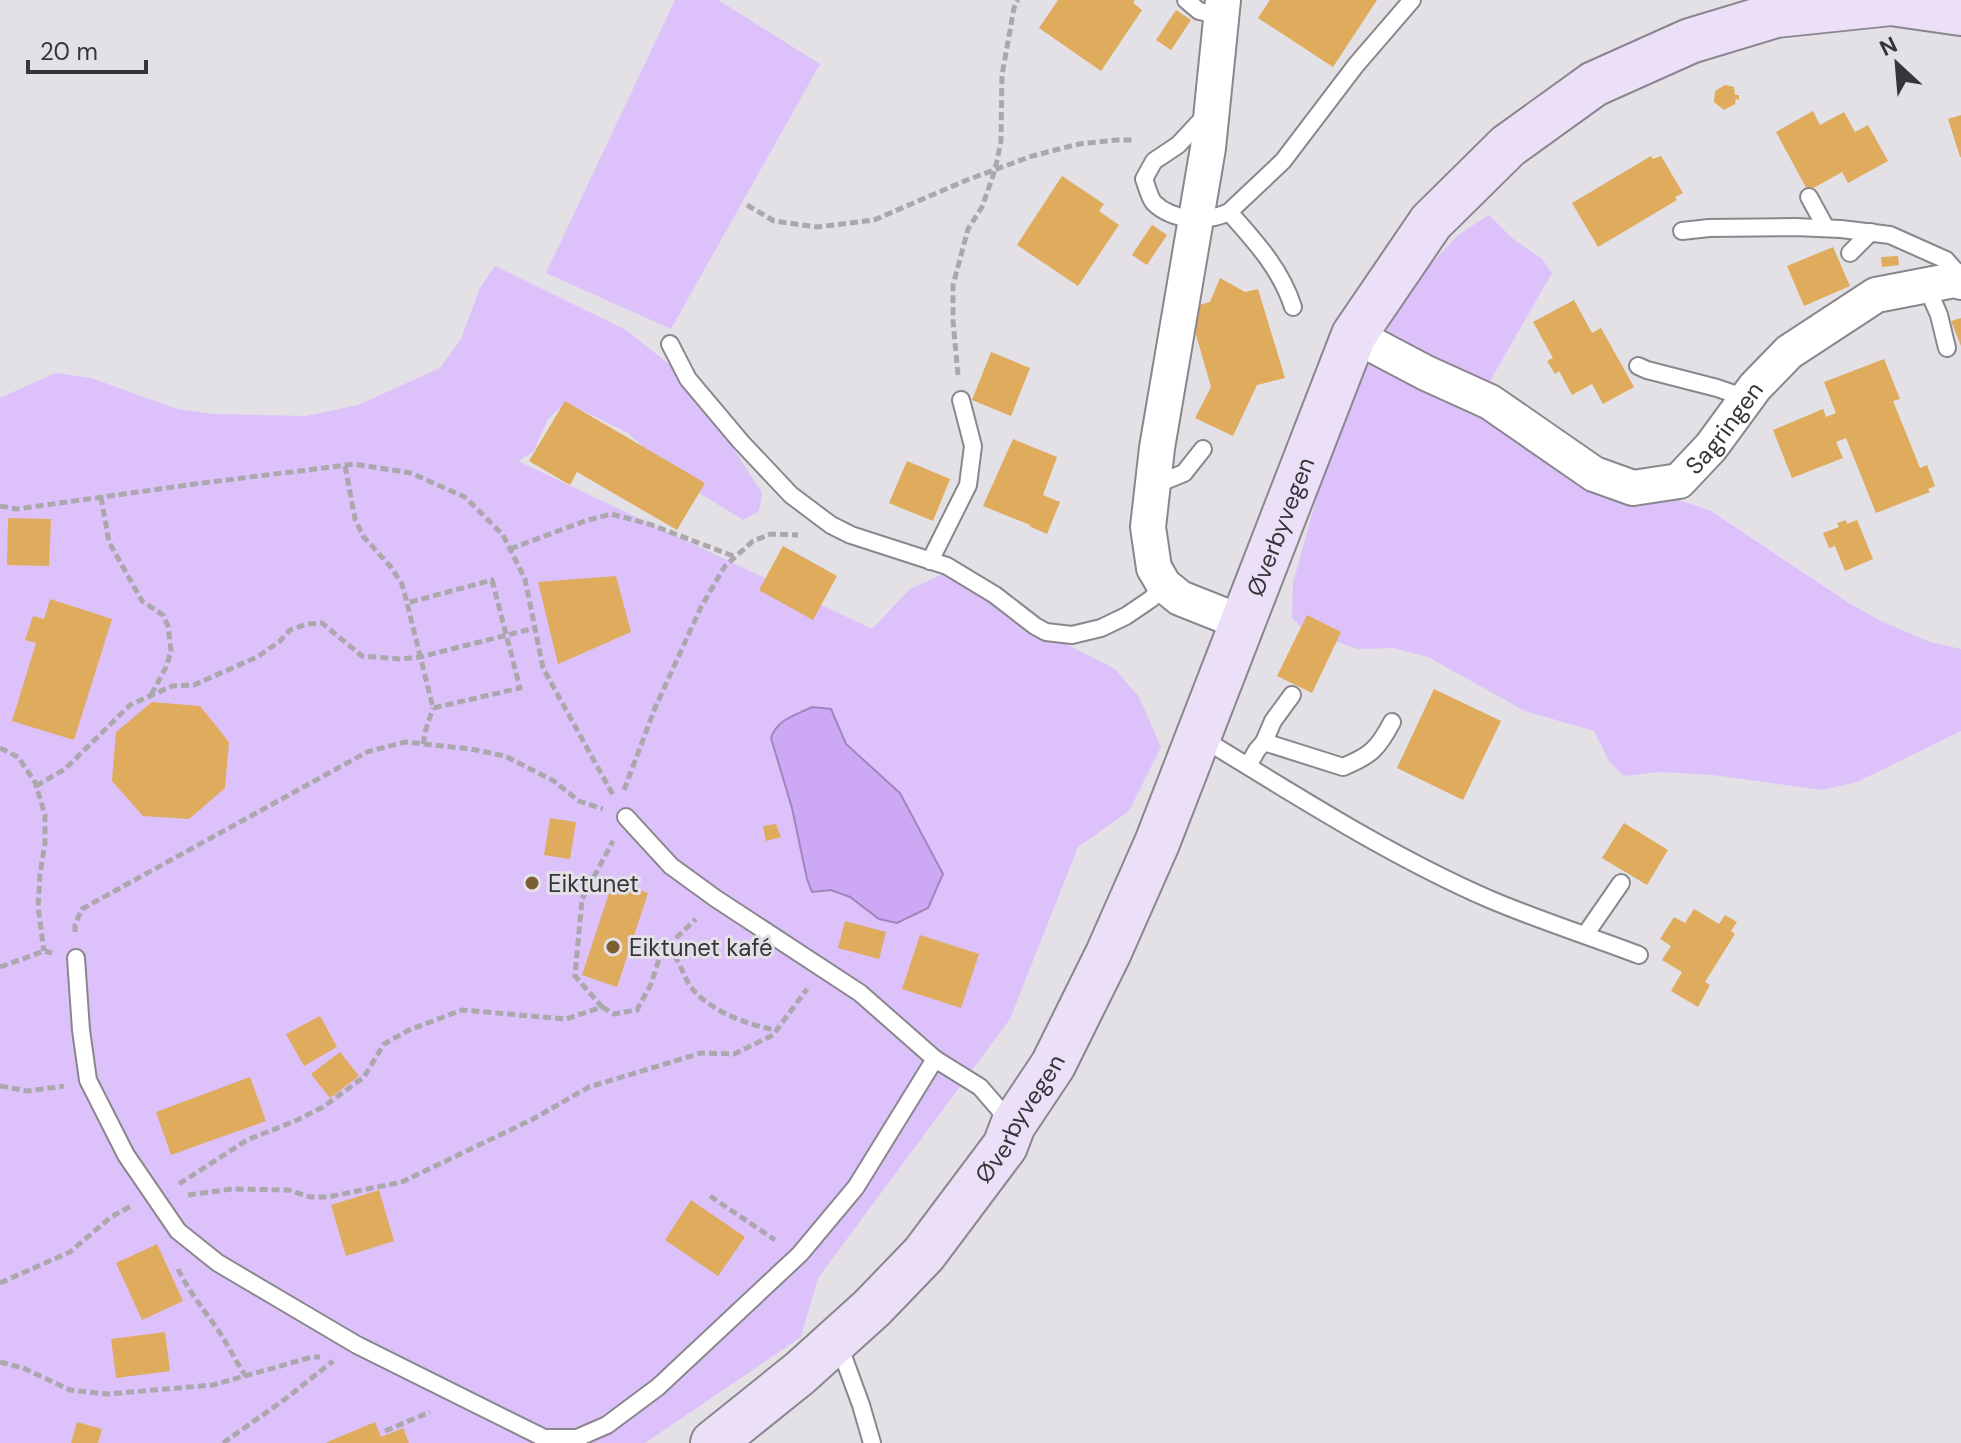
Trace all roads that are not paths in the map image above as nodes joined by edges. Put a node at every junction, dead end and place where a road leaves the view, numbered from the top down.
1 (1186, 0) edge
2 (1412, 0) edge
3 (1891, 1) edge
4 (1222, 8) edge
5 (1961, 13) edge
6 (1212, 110) junction
7 (1809, 197) dead end
8 (1229, 212) junction
9 (1196, 220) junction
10 (1826, 228) junction
11 (1682, 231) dead end
12 (1871, 232) junction
13 (1850, 253) dead end
14 (1961, 279) edge
15 (1926, 285) junction
16 (1293, 307) dead end
17 (1354, 335) junction
18 (670, 344) dead end
19 (1947, 348) dead end
20 (1638, 366) dead end
21 (1746, 398) junction
22 (961, 400) road end
23 (1203, 449) dead end
24 (1152, 486) junction
25 (930, 561) junction
26 (1164, 585) junction
27 (1243, 623) junction
28 (1292, 695) dead end
29 (1392, 722) dead end
30 (1199, 737) junction
31 (1264, 742) junction
32 (1248, 766) junction
33 (626, 817) road end
34 (1621, 883) dead end
35 (1585, 935) junction
36 (1639, 955) dead end
37 (76, 958) road end
38 (935, 1059) junction
39 (1013, 1125) junction
40 (837, 1339) junction
41 (713, 1443) edge
42 (872, 1443) edge

1 - 4 lane
2 - 8 lane
3 - 5 main road, Øverbyvegen
3 - 17 main road, Øverbyvegen
4 - 6 street
6 - 9 street
6 - 9 lane
7 - 10 lane
8 - 9 lane
8 - 16 lane
9 - 24 street
10 - 11 lane
10 - 12 lane
12 - 13 lane
12 - 14 lane
14 - 15 street, Sagringen
15 - 19 lane
15 - 21 street, Sagringen
17 - 21 street, Sagringen
17 - 27 main road, Øverbyvegen
18 - 25 lane
20 - 21 lane
22 - 25 lane
23 - 24 lane
24 - 26 street
25 - 26 lane
26 - 27 street
27 - 30 main road, Øverbyvegen
28 - 31 lane
29 - 31 lane
30 - 32 lane
30 - 39 main road, Øverbyvegen
31 - 32 lane
32 - 35 lane
33 - 38 lane
34 - 35 lane
35 - 36 lane
37 - 38 lane
38 - 39 lane
39 - 40 main road, Øverbyvegen
40 - 41 main road, Øverbyvegen
40 - 42 lane

